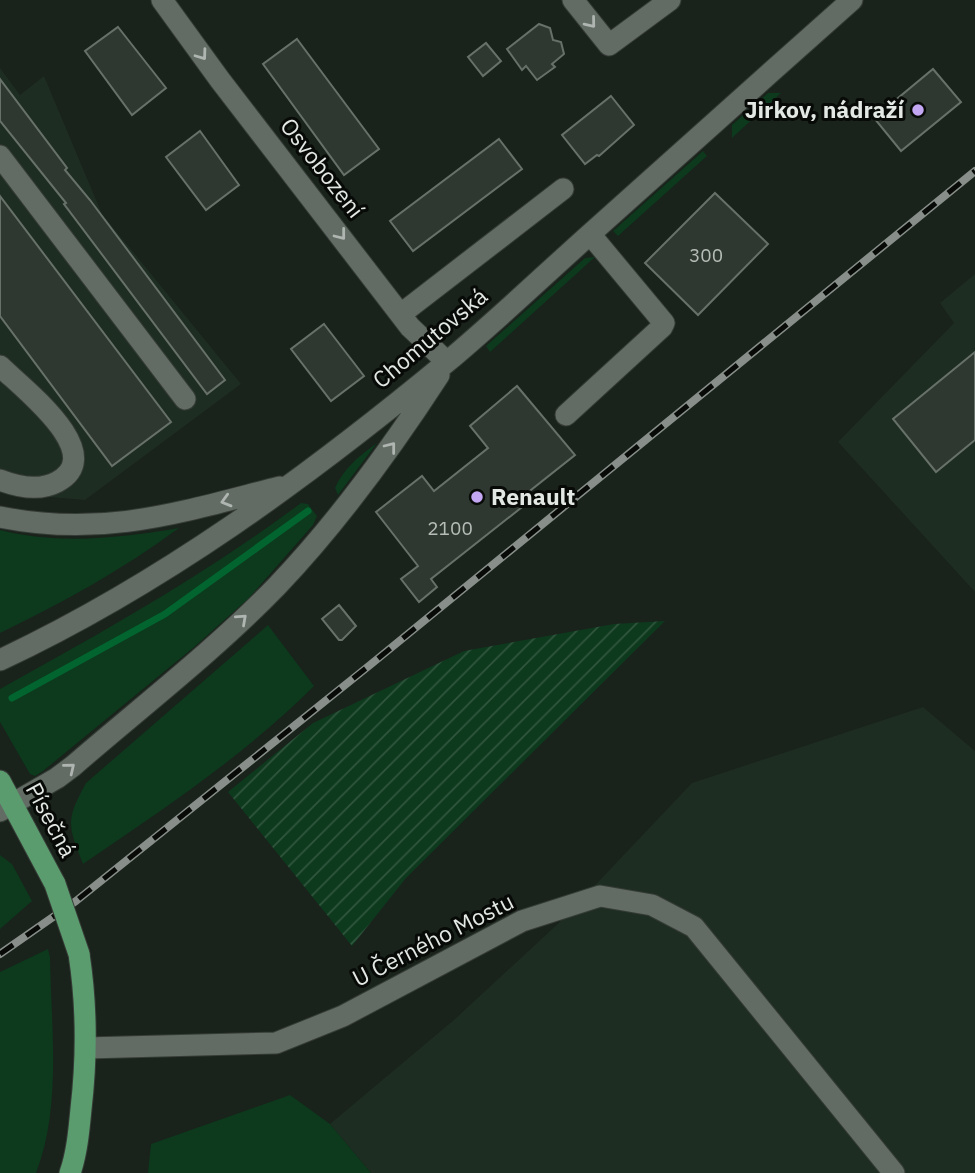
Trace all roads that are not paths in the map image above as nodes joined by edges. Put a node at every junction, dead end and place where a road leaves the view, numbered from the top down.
1 (162, 0) edge
2 (573, 0) edge
3 (670, 0) edge
4 (852, 0) edge
5 (0, 156) edge
6 (563, 189) dead end
7 (590, 234) junction
8 (406, 321) junction
9 (447, 362) junction
10 (0, 366) edge
11 (186, 399) dead end
12 (566, 415) dead end
13 (0, 480) edge
14 (292, 484) junction
15 (0, 516) edge
16 (0, 660) edge
17 (4, 796) edge
18 (86, 1048) junction
19 (70, 1173) edge
20 (894, 1173) edge

1 -> 8 street, Osvobození
2 -> 3 street
4 - 7 street, Chomutovská
5 - 11 street
6 - 8 street
7 - 9 street, Chomutovská
7 - 12 street
8 - 9 street, Osvobození
9 - 14 street, Chomutovská
17 -> 9 street
10 - 13 street
14 -> 15 street
14 - 16 street, Chomutovská
17 - 18 main road, Písečná, bridge
18 - 19 main road, Písečná
18 - 20 street, U Černého Mostu

